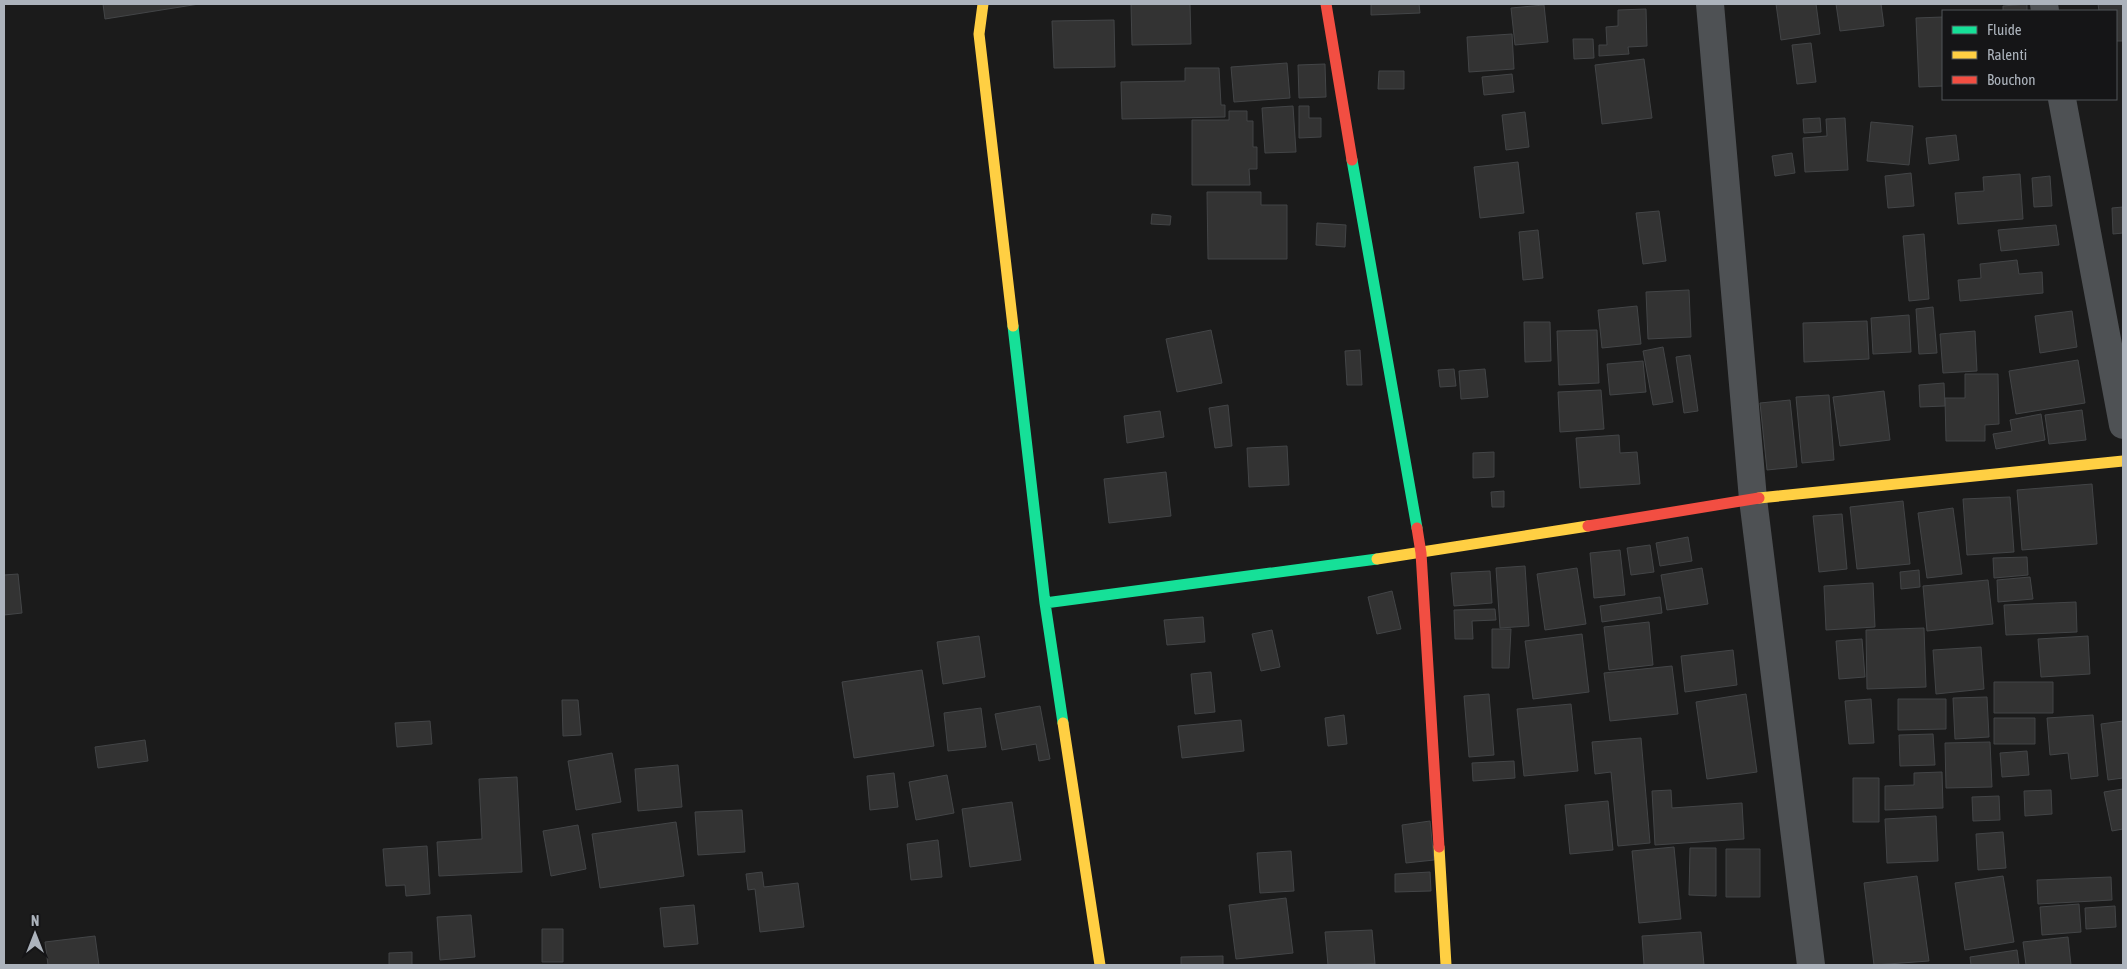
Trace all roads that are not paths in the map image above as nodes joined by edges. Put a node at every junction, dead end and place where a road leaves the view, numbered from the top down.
1 (983, 4) edge
2 (1326, 4) edge
3 (1710, 4) edge
4 (2062, 100) edge
5 (2123, 425) edge
6 (2123, 461) edge
7 (1753, 499) junction
8 (1421, 553) junction
9 (1045, 603) junction
10 (1100, 965) edge
11 (1446, 965) edge
12 (1811, 965) edge

1 - 9 street
2 - 8 street
3 - 7 street
4 - 5 street
6 - 7 street
7 - 8 street
7 - 12 street
8 - 9 street
8 - 11 street
9 - 10 street

